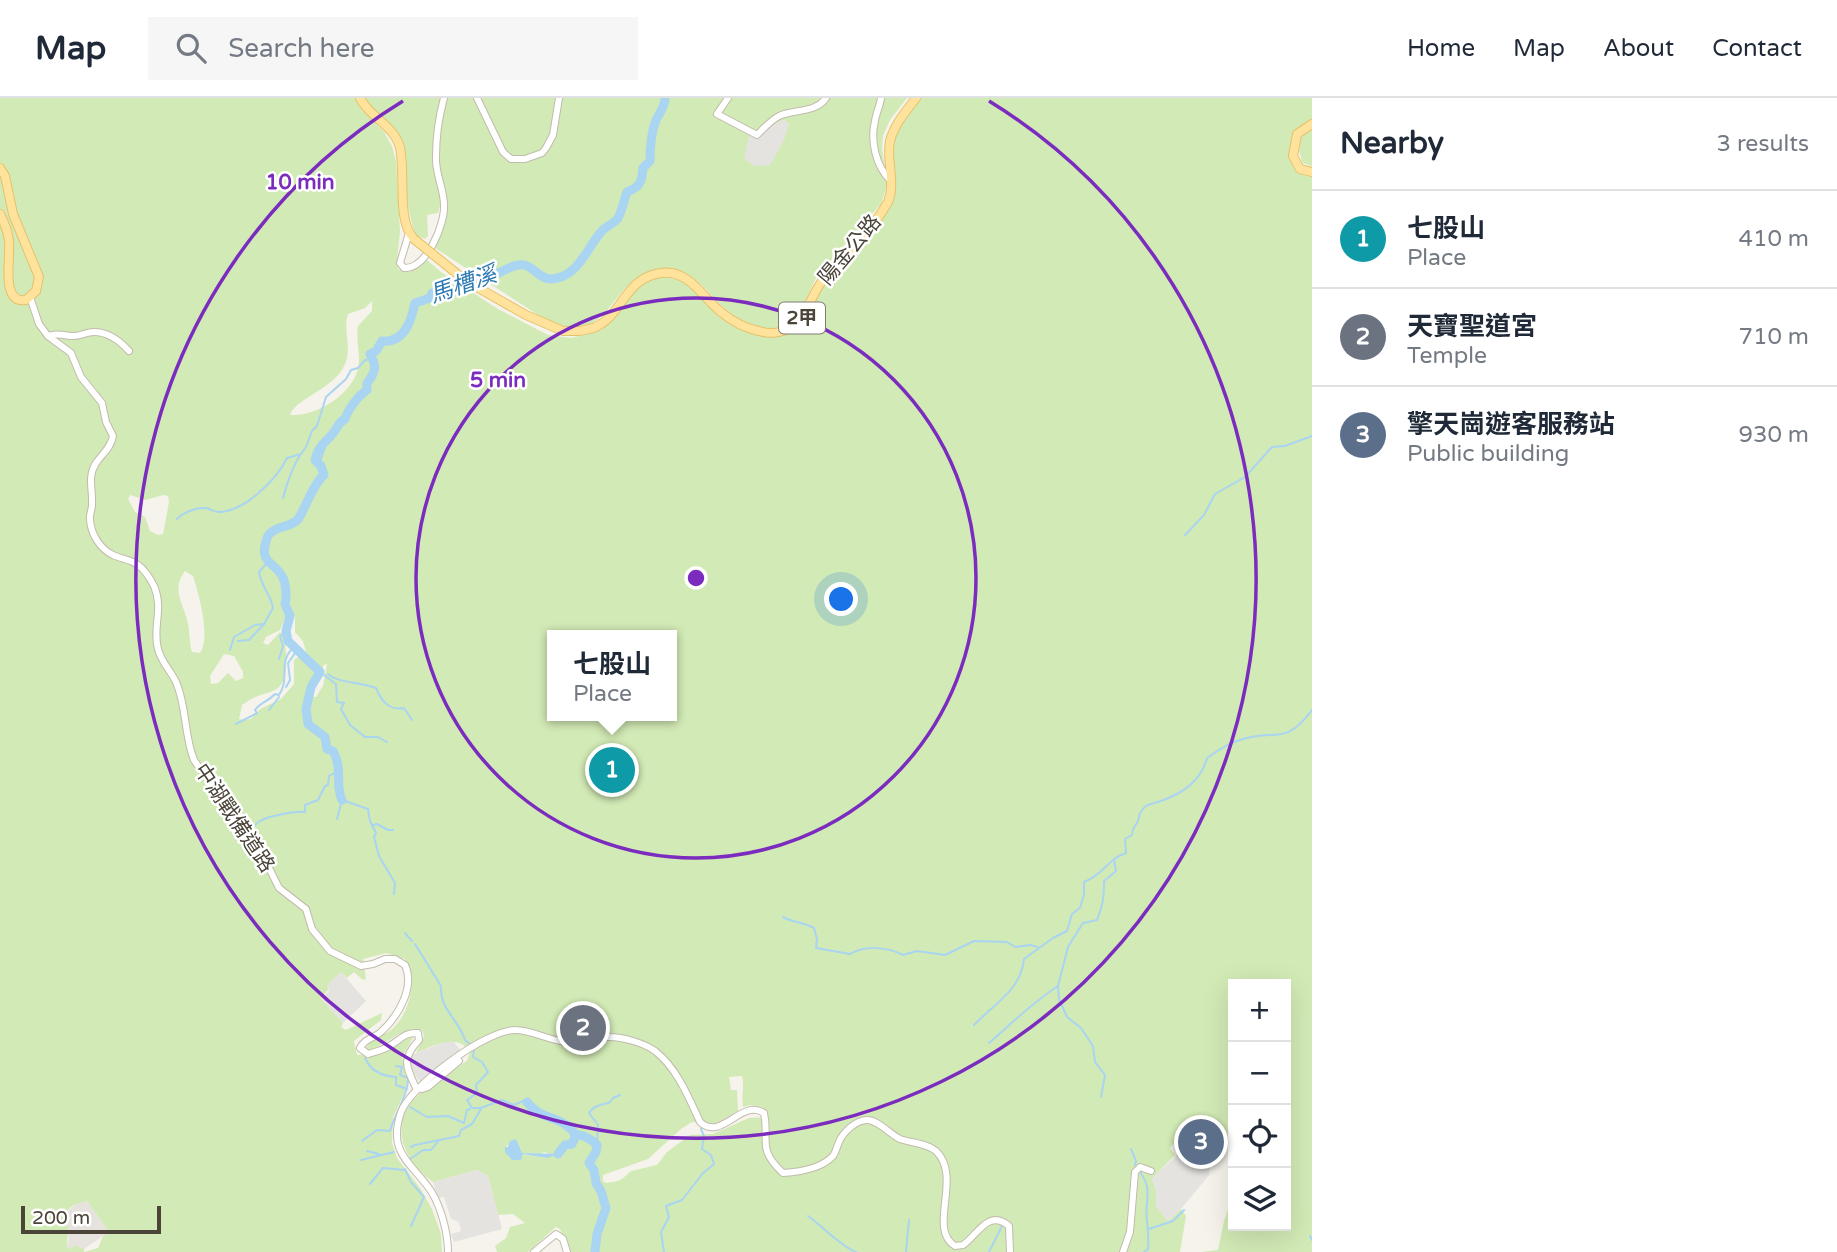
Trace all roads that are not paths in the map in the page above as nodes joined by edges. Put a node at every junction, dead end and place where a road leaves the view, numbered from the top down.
1 (360, 98) edge
2 (444, 98) edge
3 (477, 98) edge
4 (559, 98) edge
5 (729, 98) edge
6 (826, 98) edge
7 (880, 98) edge
8 (916, 98) edge
9 (1312, 124) edge
10 (0, 168) edge
11 (1312, 172) edge
12 (891, 181) junction
13 (0, 214) edge
14 (411, 236) junction
15 (30, 298) junction
16 (48, 336) junction
17 (129, 351) dead end
18 (461, 1058) junction
19 (417, 1090) junction
20 (1151, 1171) dead end
21 (447, 1252) edge
22 (534, 1252) edge
23 (567, 1252) edge
24 (1010, 1252) edge
25 (1123, 1252) edge

1 - 14 main road
2 - 14 street
3 - 4 street
5 - 6 street
7 - 12 street
8 - 12 main road, 陽金公路 / 2甲
9 - 11 main road
10 - 15 main road
12 - 14 main road, 陽金公路 / 2甲, bridge
13 - 15 main road
15 - 16 street, 中湖戰備道路
16 - 17 street
16 - 19 street, 中湖戰備道路
18 - 19 street
18 - 19 street
18 - 24 street
19 - 21 street
20 - 25 street
22 - 23 street

